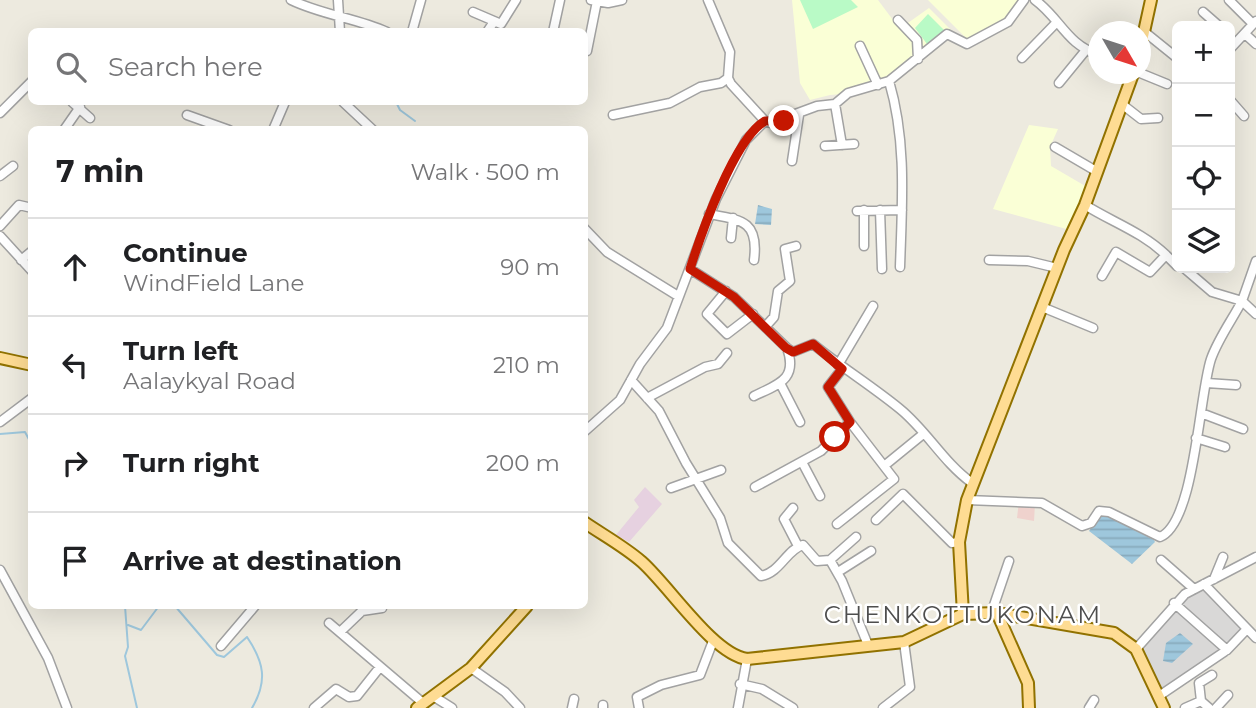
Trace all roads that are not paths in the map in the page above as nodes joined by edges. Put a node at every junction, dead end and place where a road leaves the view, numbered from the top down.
1 (291, 0) edge
2 (338, 0) edge
3 (421, 0) edge
4 (516, 0) edge
5 (559, 0) edge
6 (591, 0) edge
7 (622, 0) edge
8 (708, 0) edge
9 (1024, 0) edge
10 (1035, 0) edge
11 (1151, 0) edge
12 (1229, 0) edge
13 (597, 1) edge
14 (473, 12) dead end
15 (1203, 12) dead end
16 (339, 17) junction
17 (898, 20) dead end
18 (1148, 21) edge
19 (1213, 21) edge
20 (1255, 22) edge
21 (493, 23) junction
22 (1056, 23) junction
23 (340, 28) edge
24 (374, 28) edge
25 (413, 28) edge
26 (490, 28) edge
27 (554, 28) edge
28 (1245, 34) junction
29 (1151, 37) edge
30 (1235, 40) edge
31 (1238, 43) junction
32 (1256, 44) edge
33 (1235, 45) edge
34 (588, 46) edge
35 (860, 46) dead end
36 (1086, 50) joint
37 (1172, 54) edge
38 (1022, 58) dead end
39 (918, 59) junction
40 (1151, 77) edge
41 (728, 78) junction
42 (889, 81) junction
43 (1059, 83) dead end
44 (1130, 84) edge
45 (1167, 84) dead end
46 (28, 85) edge
47 (878, 85) junction
48 (835, 104) junction
49 (77, 105) edge
50 (284, 105) edge
51 (346, 105) edge
52 (1123, 105) junction
53 (1235, 106) edge
54 (80, 107) junction
55 (0, 113) edge
56 (187, 115) dead end
57 (613, 115) dead end
58 (799, 115) junction
59 (1244, 116) dead end
60 (90, 118) dead end
61 (1158, 118) dead end
62 (765, 121) junction
63 (67, 126) edge
64 (218, 126) edge
65 (275, 126) edge
66 (369, 126) edge
67 (855, 144) dead end
68 (842, 145) junction
69 (825, 146) dead end
70 (1055, 146) dead end
71 (792, 161) dead end
72 (13, 166) dead end
73 (1096, 171) junction
74 (0, 176) edge
75 (1085, 205) junction
76 (28, 207) edge
77 (880, 210) junction
78 (902, 210) junction
79 (709, 214) junction
80 (733, 218) junction
81 (0, 226) edge
82 (588, 232) edge
83 (0, 236) edge
84 (731, 238) dead end
85 (796, 246) dead end
86 (864, 246) dead end
87 (28, 254) edge
88 (1166, 254) junction
89 (21, 260) junction
90 (754, 260) dead end
91 (989, 260) dead end
92 (1172, 260) edge
93 (1256, 261) edge
94 (28, 267) edge
95 (900, 267) dead end
96 (1057, 268) junction
97 (690, 269) junction
98 (882, 269) dead end
99 (1190, 273) edge
100 (1102, 276) dead end
101 (726, 291) junction
102 (678, 296) junction
103 (1242, 301) junction
104 (873, 306) dead end
105 (1042, 307) junction
106 (753, 314) junction
107 (1256, 314) edge
108 (765, 327) junction
109 (1093, 328) dead end
110 (790, 352) junction
111 (727, 353) dead end
112 (0, 358) edge
113 (28, 364) edge
114 (840, 367) junction
115 (631, 380) junction
116 (779, 383) junction
117 (1208, 383) junction
118 (1236, 385) dead end
119 (754, 396) dead end
120 (647, 398) junction
121 (28, 401) edge
122 (1201, 413) junction
123 (0, 422) edge
124 (800, 422) dead end
125 (850, 422) junction
126 (588, 428) edge
127 (1243, 429) dead end
128 (922, 435) junction
129 (1196, 439) junction
130 (1225, 447) dead end
131 (802, 462) junction
132 (884, 466) junction
133 (721, 470) dead end
134 (697, 480) junction
135 (972, 483) junction
136 (755, 487) dead end
137 (671, 488) dead end
138 (820, 496) dead end
139 (967, 499) junction
140 (793, 508) dead end
141 (876, 520) dead end
142 (837, 524) dead end
143 (588, 525) edge
144 (856, 537) dead end
145 (959, 542) junction
146 (798, 546) junction
147 (871, 551) dead end
148 (1223, 557) dead end
149 (1256, 557) edge
150 (830, 560) junction
151 (1161, 560) dead end
152 (1009, 561) dead end
153 (0, 570) edge
154 (838, 572) junction
155 (1214, 579) junction
156 (1204, 584) junction
157 (1194, 590) junction
158 (1174, 603) junction
159 (252, 609) edge
160 (365, 609) edge
161 (524, 609) edge
162 (994, 613) junction
163 (962, 614) junction
164 (329, 624) dead end
165 (340, 632) junction
166 (1252, 632) edge
167 (713, 641) junction
168 (904, 642) junction
169 (868, 645) junction
170 (221, 646) dead end
171 (1136, 649) junction
172 (1227, 650) junction
173 (747, 659) junction
174 (380, 667) junction
175 (471, 668) junction
176 (1212, 675) dead end
177 (740, 684) junction
178 (1228, 695) dead end
179 (433, 696) junction
180 (1159, 696) junction
181 (1201, 701) junction
182 (420, 705) edge
183 (1031, 707) edge
184 (63, 708) edge
185 (314, 708) edge
186 (452, 708) edge
187 (520, 708) edge
188 (639, 708) edge
189 (738, 708) edge
190 (793, 708) edge
191 (883, 708) edge
192 (1164, 708) edge
193 (1185, 708) edge
194 (1209, 708) edge
195 (1216, 708) edge

1 - 16 street
2 - 16 street
3 - 25 street
4 - 21 street
5 - 27 street
6 - 13 street
7 - 13 street
8 - 41 street
9 - 39 street
10 - 22 street
11 - 18 main road
12 - 20 street
13 - 34 street
14 - 21 street
15 - 19 street
16 - 23 street
16 - 24 street
17 - 39 street
20 - 28 street
21 - 26 street
22 - 36 street
22 - 38 street
28 - 31 street
28 - 32 street
29 - 37 street
30 - 31 street
31 - 33 street
35 - 47 street
36 - 43 street
39 - 42 street
40 - 45 street
41 - 57 street
41 - 62 street
42 - 47 street
42 - 78 street
44 - 52 main road
46 - 55 street
47 - 48 street
48 - 58 street
48 - 68 street
49 - 54 street
50 - 65 street
51 - 66 street
52 - 61 street
52 - 73 main road
53 - 59 street
54 - 60 street
54 - 63 street
56 - 64 street
58 - 62 street
58 - 71 street
62 - 79 street
67 - 68 street
68 - 69 street
70 - 73 street
72 - 74 street
73 - 75 main road
75 - 88 street
75 - 96 main road
76 - 81 street
77 - 78 street
77 - 86 street
77 - 98 street
78 - 95 street
79 - 80 street
79 - 97 street
80 - 84 street
80 - 90 street
82 - 102 street
83 - 89 street
85 - 108 street
87 - 89 street
88 - 92 street
88 - 100 street
89 - 94 street
91 - 96 street
93 - 103 street
96 - 105 main road
97 - 101 street
97 - 102 street
99 - 103 street
101 - 106 street
101 - 106 street
102 - 115 street
103 - 107 street
103 - 117 street
104 - 114 street
105 - 109 street
105 - 135 main road
106 - 108 street
108 - 110 street
110 - 114 street
110 - 116 street
111 - 120 street
112 - 113 main road
114 - 125 street
114 - 128 street
115 - 120 street
115 - 126 street
116 - 119 street
116 - 124 street
117 - 118 street
117 - 122 street
120 - 134 street
121 - 123 street
122 - 127 street
122 - 129 street
125 - 131 street
125 - 132 street
128 - 132 street
128 - 135 street
129 - 130 street
129 - 139 street
131 - 136 street
131 - 138 street
132 - 142 street
133 - 134 street
134 - 137 street
134 - 146 street
135 - 139 main road
139 - 145 main road
140 - 146 street
141 - 145 street
143 - 167 main road
144 - 150 street
145 - 163 main road
146 - 150 street
147 - 154 street
148 - 155 street
149 - 155 street
150 - 154 street
151 - 157 street
152 - 162 street
153 - 184 street
154 - 169 street
155 - 156 street
156 - 157 street
156 - 166 street
157 - 158 street
158 - 171 street
158 - 172 street
159 - 170 street
160 - 165 street
161 - 175 main road
162 - 163 main road
162 - 171 main road
162 - 183 main road
163 - 168 main road
164 - 165 street
165 - 174 street
166 - 172 street
167 - 173 main road
167 - 188 street
168 - 169 main road
168 - 191 street
169 - 173 main road
171 - 180 main road
172 - 180 street
173 - 177 street
174 - 182 street
174 - 185 street
175 - 179 main road
175 - 187 street
176 - 181 street
177 - 189 street
177 - 190 street
178 - 195 street
179 - 182 main road
179 - 186 street
180 - 192 main road
181 - 193 street
181 - 194 street

